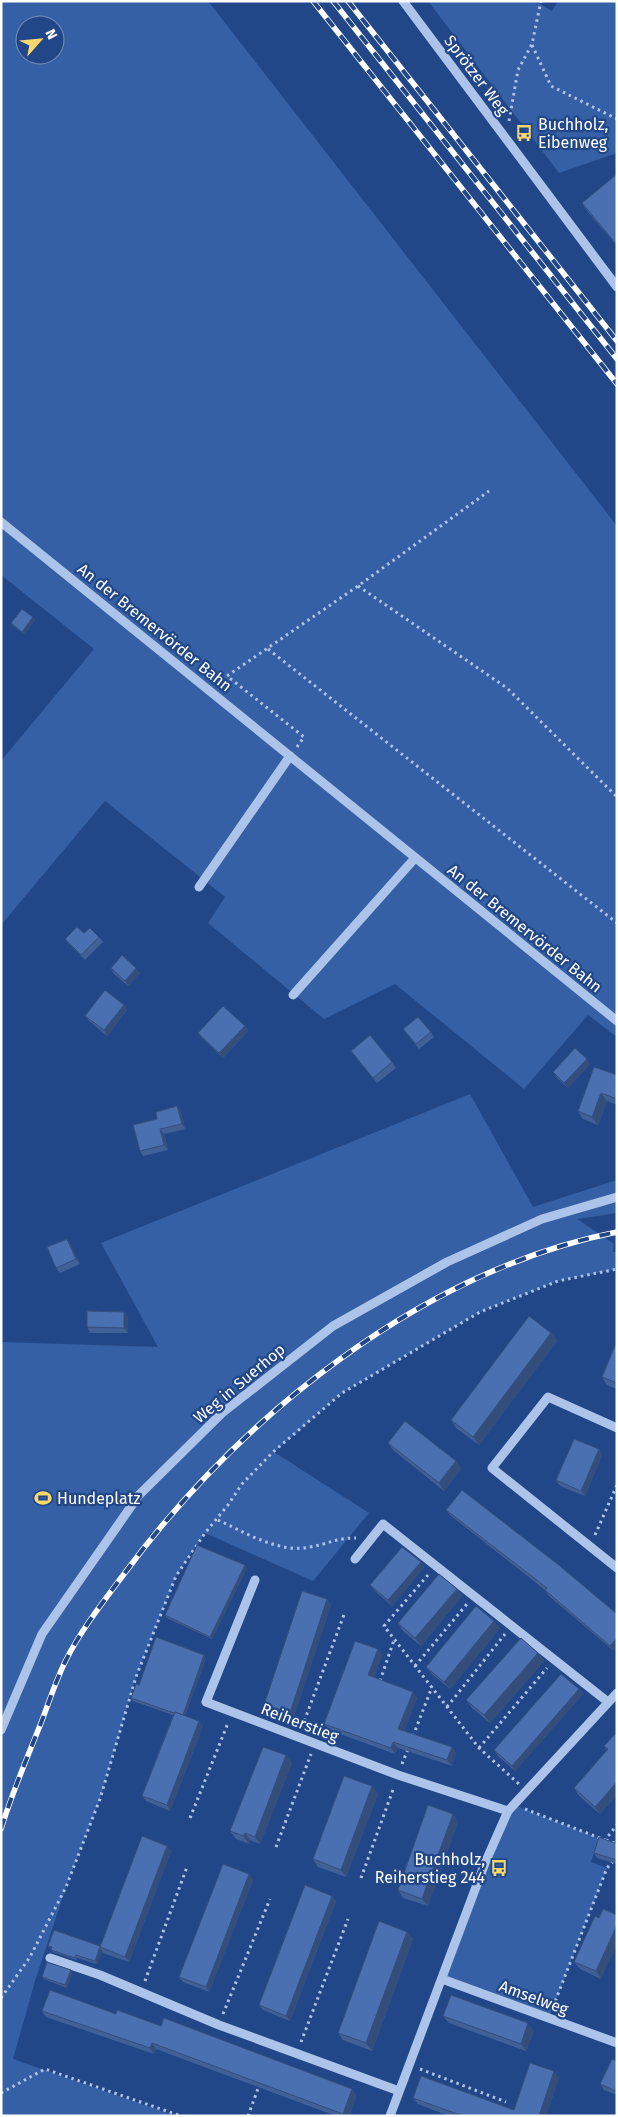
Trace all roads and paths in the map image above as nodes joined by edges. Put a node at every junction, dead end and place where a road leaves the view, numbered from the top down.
1 (403, 1) edge
2 (541, 1) edge
3 (532, 44) junction
4 (617, 119) edge
5 (508, 124) dead end
6 (617, 287) edge
7 (489, 491) dead end
8 (1, 522) edge
9 (358, 586) junction
10 (268, 649) junction
11 (290, 756) junction
12 (617, 797) edge
13 (415, 858) junction
14 (199, 887) dead end
15 (617, 924) edge
16 (293, 994) dead end
17 (617, 1021) edge
18 (617, 1197) edge
19 (617, 1269) edge
20 (617, 1428) edge
21 (617, 1485) edge
22 (218, 1520) junction
23 (371, 1539) junction
24 (590, 1547) junction
25 (355, 1559) dead end
26 (436, 1566) junction
27 (617, 1568) edge
28 (255, 1580) dead end
29 (474, 1596) junction
30 (345, 1612) dead end
31 (512, 1626) junction
32 (394, 1639) junction
33 (554, 1660) junction
34 (415, 1666) junction
35 (136, 1677) junction
36 (144, 1680) edge
37 (378, 1685) edge
38 (432, 1687) junction
39 (617, 1693) edge
40 (608, 1702) junction
41 (447, 1707) junction
42 (233, 1712) junction
43 (1, 1730) edge
44 (298, 1737) junction
45 (315, 1743) junction
46 (479, 1748) junction
47 (398, 1775) junction
48 (527, 1791) junction
49 (511, 1808) junction
50 (190, 1818) dead end
51 (617, 1825) edge
52 (605, 1840) junction
53 (617, 1844) edge
54 (276, 1847) dead end
55 (617, 1857) edge
56 (187, 1866) dead end
57 (361, 1878) dead end
58 (270, 1899) dead end
59 (348, 1919) dead end
60 (50, 1958) dead end
61 (442, 1979) junction
62 (141, 1994) junction
63 (1, 1998) edge
64 (549, 2018) junction
65 (219, 2025) junction
66 (617, 2043) edge
67 (297, 2054) junction
68 (409, 2064) junction
69 (261, 2080) edge
70 (399, 2091) junction
71 (1, 2092) edge
72 (506, 2102) dead end
73 (181, 2116) edge
74 (248, 2116) edge
75 (390, 2116) edge

1 - 6 street, Sprötzer Weg
2 - 3 path
3 - 4 path
3 - 5 path
7 - 9 path
8 - 11 street, An der Bremervörder Bahn
9 - 10 path
9 - 12 path
10 - 11 path
10 - 15 path
11 - 13 street, An der Bremervörder Bahn
11 - 14 street
13 - 16 street
13 - 17 street, An der Bremervörder Bahn
18 - 43 street, Weg in Suerhop
19 - 22 path
20 - 24 street
21 - 24 path
22 - 23 path
22 - 35 path
23 - 25 street
23 - 26 street
24 - 27 street
26 - 29 street
26 - 32 path
28 - 42 street, Reiherstieg
29 - 31 street
29 - 34 path
30 - 44 path
31 - 33 street
31 - 41 path
32 - 34 path
32 - 37 path
33 - 40 street
33 - 46 path
34 - 38 path
35 - 36 path
35 - 63 path
38 - 41 path
38 - 47 path
39 - 40 street
40 - 48 street
41 - 46 path
42 - 44 street, Reiherstieg
42 - 50 path
44 - 45 street, Reiherstieg
45 - 47 street, Reiherstieg
45 - 54 path
46 - 48 path
47 - 49 street, Reiherstieg
47 - 57 path
48 - 49 street
49 - 52 path
49 - 61 street
51 - 52 path
52 - 53 path
55 - 64 path
56 - 62 path
58 - 65 path
59 - 67 path
60 - 62 street
61 - 64 street, Amselweg
61 - 68 street
62 - 65 street
64 - 66 street, Amselweg
65 - 67 street
67 - 70 street
68 - 70 street
68 - 72 path
69 - 74 path
70 - 75 street
71 - 73 path

